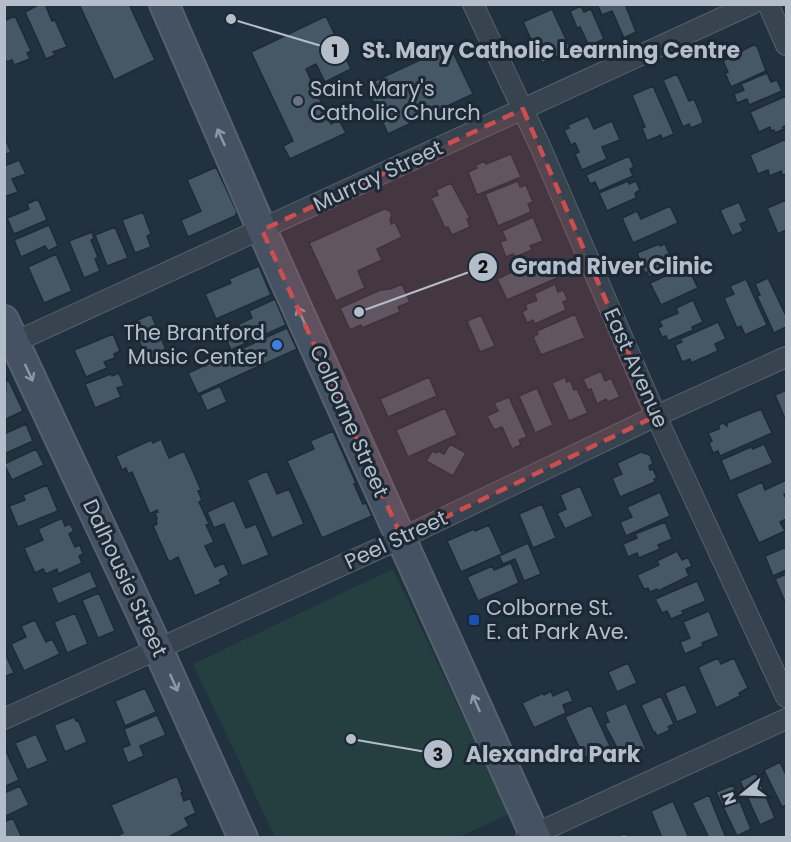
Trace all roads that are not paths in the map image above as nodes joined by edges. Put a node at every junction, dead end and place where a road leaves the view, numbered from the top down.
1 (164, 4) edge
2 (473, 4) edge
3 (752, 4) edge
4 (768, 4) edge
5 (786, 45) edge
6 (523, 109) junction
7 (262, 230) junction
8 (8, 336) edge
9 (786, 357) edge
10 (656, 416) junction
11 (402, 538) junction
12 (158, 649) junction
13 (786, 697) edge
14 (4, 719) edge
15 (786, 719) edge
16 (532, 836) edge
17 (243, 837) edge

7 -> 1 main road, Colborne Street
2 - 6 street, East Avenue
3 - 6 street, Murray Street
4 - 5 street
6 - 7 street, Murray Street
6 - 10 street, East Avenue
7 - 8 street, Murray Street
11 -> 7 main road, Colborne Street
8 -> 12 main road, Dalhousie Street
9 - 10 street, Peel Street
10 - 11 street, Peel Street
10 - 13 street, East Avenue
11 - 12 street, Peel Street
16 -> 11 main road, Colborne Street
12 - 14 street, Peel Street
12 -> 17 main road, Dalhousie Street
15 - 16 street

